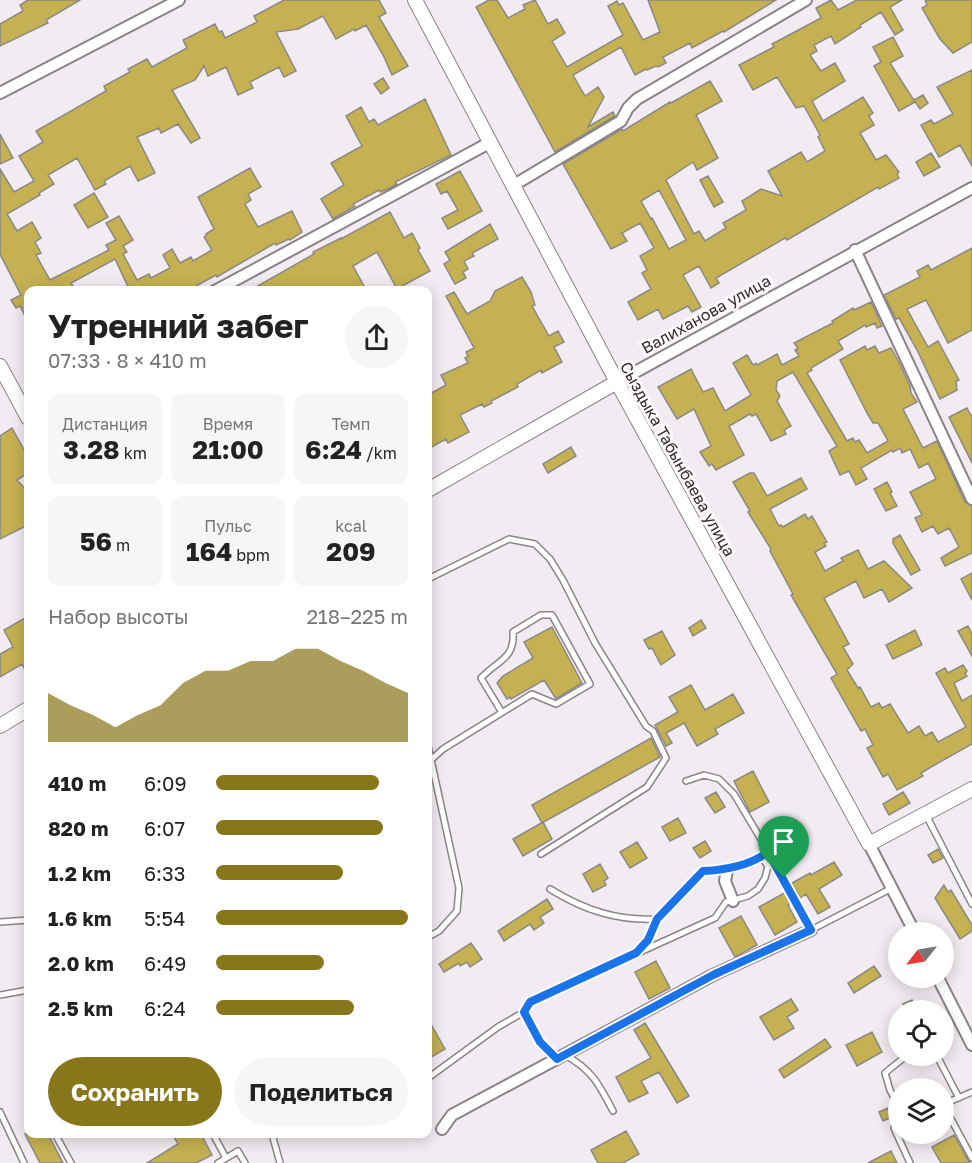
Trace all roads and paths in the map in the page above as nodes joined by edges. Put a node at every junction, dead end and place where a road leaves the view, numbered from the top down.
1 (415, 0) edge
2 (806, 0) edge
3 (177, 1) edge
4 (0, 93) edge
5 (489, 143) junction
6 (514, 185) junction
7 (972, 188) edge
8 (855, 250) junction
9 (224, 286) edge
10 (0, 366) edge
11 (617, 382) junction
12 (24, 411) edge
13 (432, 488) edge
14 (972, 499) edge
15 (432, 577) edge
16 (24, 711) edge
17 (501, 711) junction
18 (0, 726) edge
19 (432, 759) joint
20 (686, 781) dead end
21 (972, 789) edge
22 (925, 814) junction
23 (869, 844) junction
24 (768, 852) junction
25 (541, 854) dead end
26 (761, 857) junction
27 (772, 859) junction
28 (768, 866) junction
29 (727, 870) junction
30 (892, 888) junction
31 (550, 889) dead end
32 (733, 901) junction
33 (972, 904) edge
34 (657, 919) junction
35 (24, 920) edge
36 (0, 922) edge
37 (909, 922) edge
38 (811, 930) junction
39 (432, 935) edge
40 (636, 953) junction
41 (943, 988) edge
42 (24, 991) edge
43 (0, 995) edge
44 (524, 1012) junction
45 (972, 1045) edge
46 (561, 1057) junction
47 (894, 1066) edge
48 (942, 1066) edge
49 (432, 1075) edge
50 (888, 1083) edge
51 (972, 1092) edge
52 (959, 1098) junction
53 (954, 1100) edge
54 (613, 1110) dead end
55 (0, 1112) edge
56 (954, 1124) edge
57 (442, 1129) dead end
58 (57, 1138) edge
59 (215, 1138) edge
60 (273, 1138) edge
61 (901, 1144) edge
62 (226, 1158) junction
63 (972, 1158) edge
64 (24, 1163) edge
65 (70, 1163) edge
66 (218, 1163) edge
67 (245, 1163) edge
68 (280, 1163) edge
69 (910, 1163) edge

1 - 5 street, Сыздыка Табынбаева улица
2 - 6 street
3 - 4 street
5 - 6 street, Сыздыка Табынбаева улица
5 - 9 street
6 - 11 street, Сыздыка Табынбаева улица
7 - 8 street, Валиханова улица
8 - 11 street, Валиханова улица
8 - 14 street
10 - 12 street
11 - 13 street, Валиханова улица
11 - 23 street, Сыздыка Табынбаева улица
15 - 25 lane
16 - 18 street
17 - 17 lane
17 - 19 lane
19 - 39 lane
20 - 24 lane
21 - 22 street
22 - 23 street
22 - 33 lane
23 - 30 street, Сыздыка Табынбаева улица
24 - 26 lane
24 - 27 lane
26 - 28 lane
26 - 29 lane
27 - 28 lane
27 - 38 lane
28 - 32 lane
29 - 32 street
29 - 34 lane
30 - 37 street, Сыздыка Табынбаева улица
30 - 38 lane
31 - 34 lane
32 - 40 lane
34 - 40 lane
35 - 36 lane
38 - 46 street
40 - 44 lane
41 - 45 street
42 - 43 lane
44 - 46 lane
44 - 49 lane
46 - 54 lane
46 - 57 street
47 - 50 lane
48 - 52 lane
51 - 52 lane
52 - 53 lane
55 - 64 lane
56 - 63 lane
58 - 65 lane
59 - 62 lane
60 - 68 lane
61 - 69 lane
62 - 66 lane
62 - 67 lane

